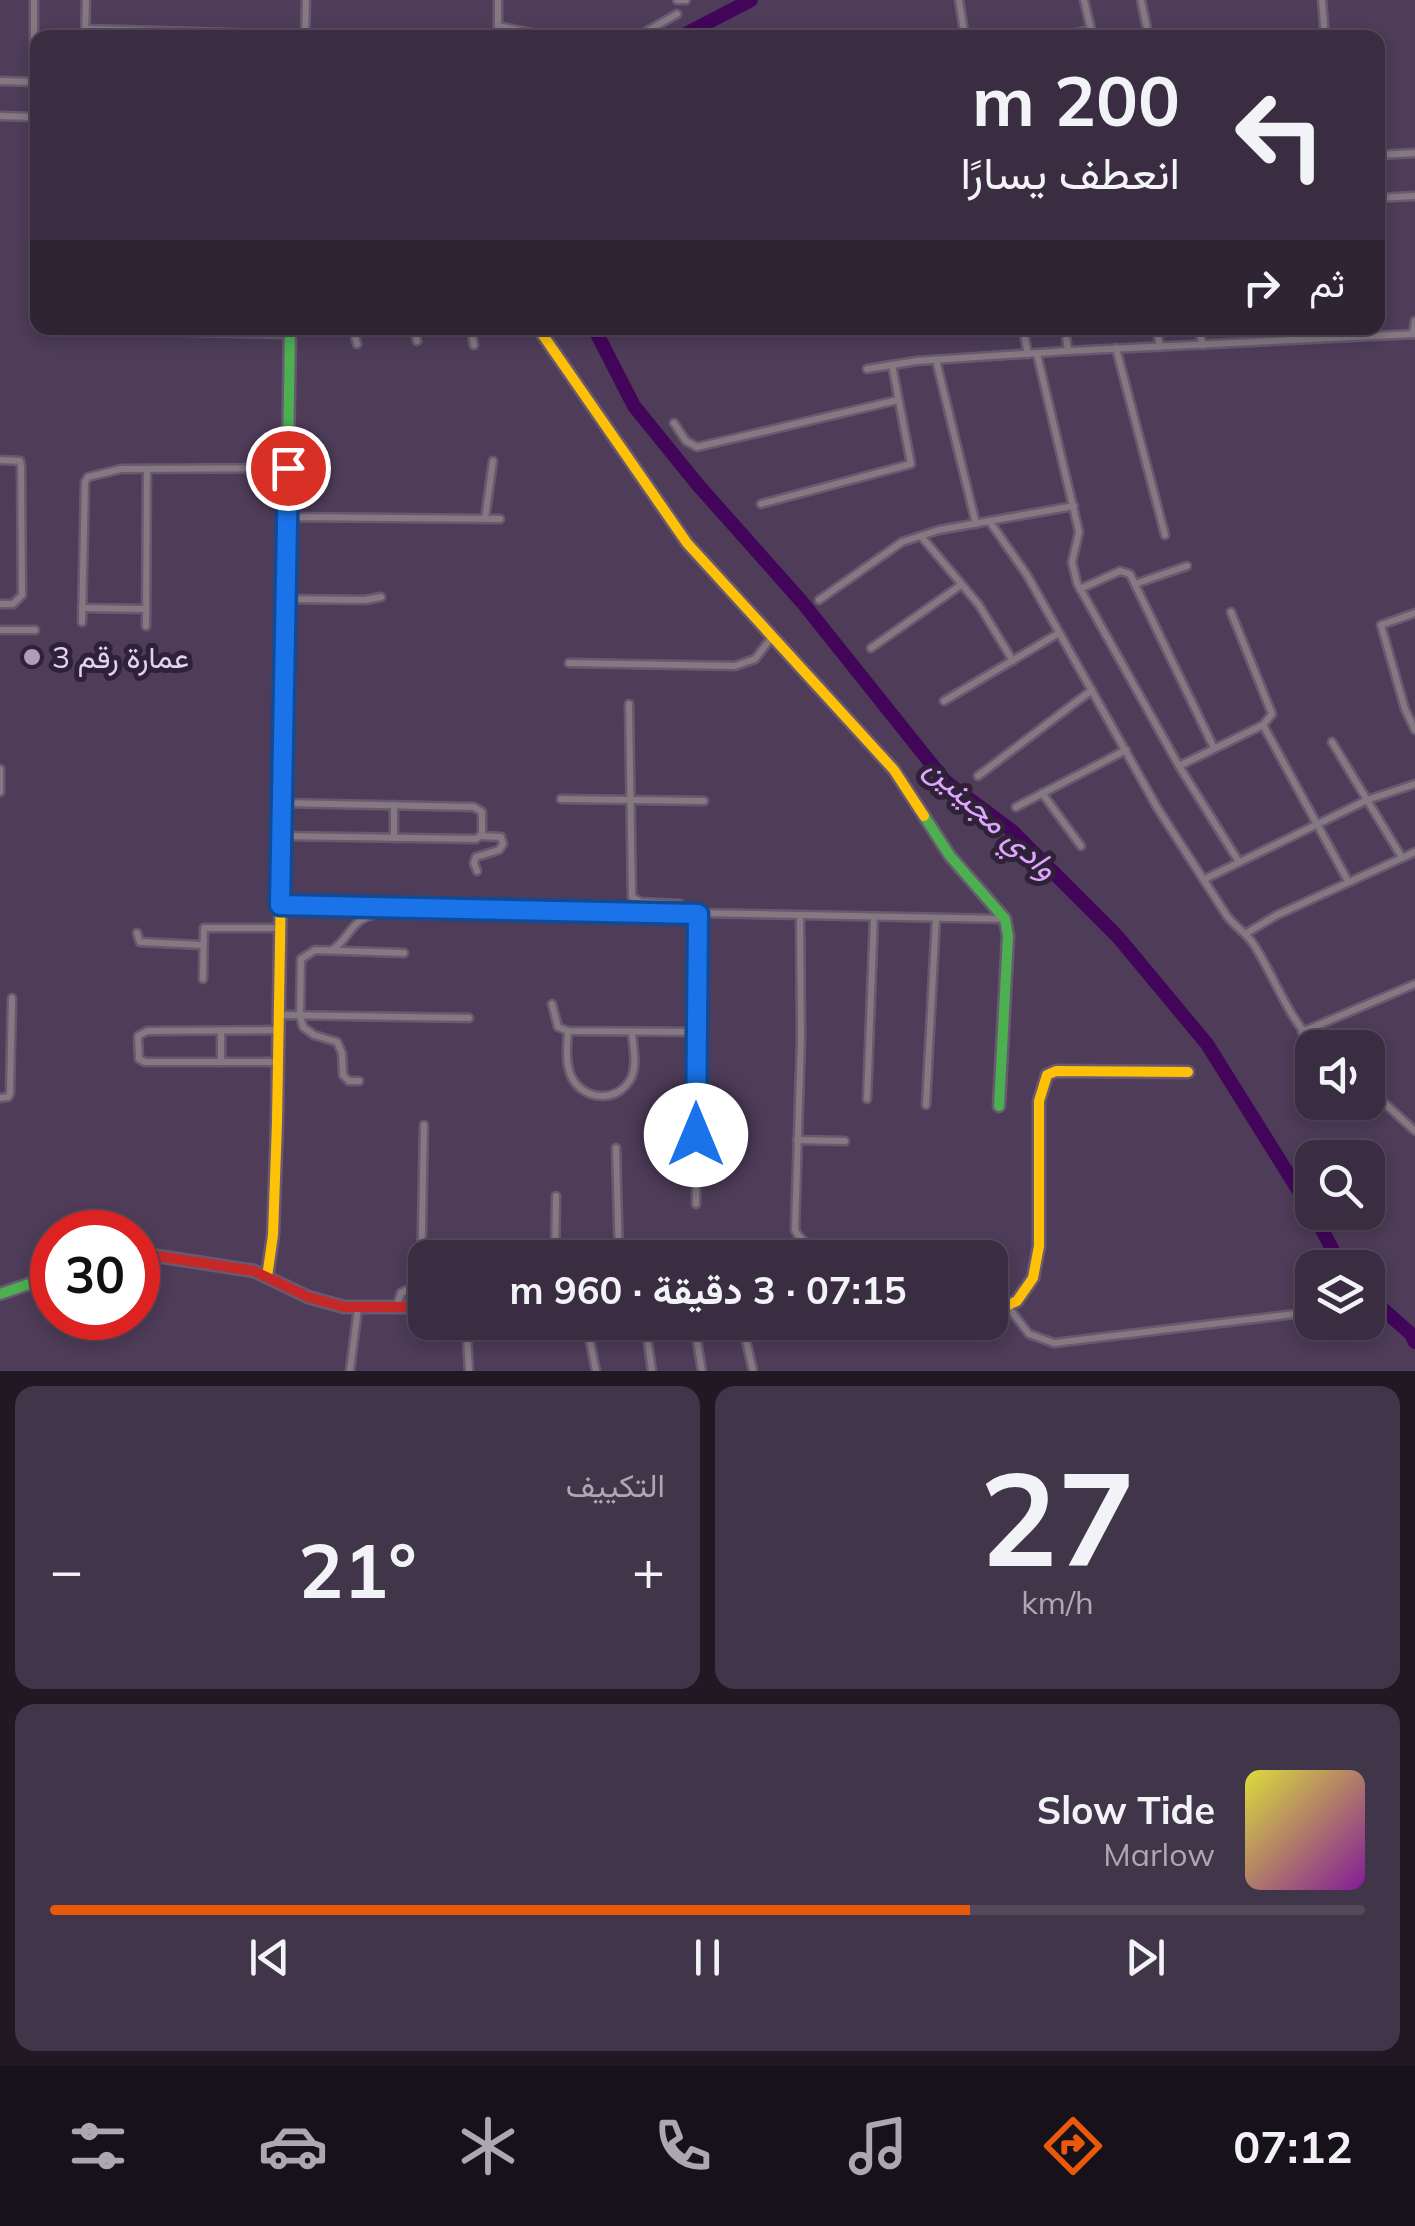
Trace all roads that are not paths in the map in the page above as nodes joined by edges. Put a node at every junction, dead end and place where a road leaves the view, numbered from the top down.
1 (34, 0) edge
2 (86, 0) edge
3 (306, 0) edge
4 (498, 0) edge
5 (677, 0) edge
6 (686, 0) edge
7 (960, 0) edge
8 (1084, 0) edge
9 (1141, 0) edge
10 (1322, 0) edge
11 (677, 14) dead end
12 (498, 26) junction
13 (34, 30) edge
14 (85, 30) edge
15 (306, 30) edge
16 (498, 30) edge
17 (517, 30) edge
18 (649, 30) edge
19 (964, 30) edge
20 (1091, 30) edge
21 (1147, 30) edge
22 (1324, 30) edge
23 (0, 81) edge
24 (30, 82) edge
25 (0, 116) edge
26 (30, 117) edge
27 (1415, 153) edge
28 (1385, 155) edge
29 (1415, 196) edge
30 (1385, 198) edge
31 (1415, 321) edge
32 (1414, 334) edge
33 (290, 335) edge
34 (355, 335) edge
35 (416, 335) edge
36 (472, 335) edge
37 (543, 335) edge
38 (1025, 335) edge
39 (1066, 335) edge
40 (1157, 335) edge
41 (1200, 335) edge
42 (417, 341) dead end
43 (357, 344) dead end
44 (474, 344) dead end
45 (1203, 345) junction
46 (1160, 347) junction
47 (1116, 348) junction
48 (1068, 351) junction
49 (1032, 354) junction
50 (936, 360) junction
51 (892, 365) junction
52 (867, 369) dead end
53 (898, 400) junction
54 (674, 423) dead end
55 (0, 460) edge
56 (494, 461) dead end
57 (288, 468) junction
58 (147, 469) junction
59 (761, 504) dead end
60 (1074, 506) junction
61 (287, 517) junction
62 (485, 519) junction
63 (500, 519) dead end
64 (990, 522) junction
65 (976, 524) junction
66 (1165, 535) dead end
67 (920, 536) junction
68 (1187, 566) dead end
69 (962, 584) junction
70 (1135, 584) junction
71 (1080, 589) junction
72 (382, 596) dead end
73 (285, 599) junction
74 (819, 600) dead end
75 (0, 604) edge
76 (82, 608) junction
77 (146, 609) junction
78 (1231, 612) dead end
79 (1415, 613) edge
80 (82, 622) dead end
81 (146, 626) dead end
82 (0, 630) edge
83 (35, 630) dead end
84 (1060, 633) junction
85 (772, 636) junction
86 (871, 648) dead end
87 (1013, 661) junction
88 (568, 664) dead end
89 (1092, 690) junction
90 (944, 701) dead end
91 (629, 704) dead end
92 (1263, 725) junction
93 (1415, 730) edge
94 (1332, 742) dead end
95 (1214, 748) junction
96 (1126, 750) junction
97 (1179, 766) junction
98 (0, 769) edge
99 (978, 776) dead end
100 (1415, 784) edge
101 (0, 792) edge
102 (1042, 793) junction
103 (561, 799) dead end
104 (1367, 800) junction
105 (630, 801) junction
106 (704, 801) dead end
107 (280, 803) junction
108 (394, 806) junction
109 (1016, 807) dead end
110 (1318, 825) junction
111 (281, 836) junction
112 (481, 836) junction
113 (394, 838) junction
114 (1081, 846) dead end
115 (1415, 852) edge
116 (1402, 857) junction
117 (1239, 862) junction
118 (477, 871) dead end
119 (1205, 879) junction
120 (1348, 881) junction
121 (280, 905) junction
122 (686, 914) junction
123 (698, 914) junction
124 (373, 915) dead end
125 (800, 916) junction
126 (874, 917) junction
127 (936, 918) junction
128 (1005, 919) junction
129 (280, 928) junction
130 (136, 932) dead end
131 (1245, 934) junction
132 (202, 945) junction
133 (331, 951) junction
134 (404, 953) dead end
135 (202, 979) dead end
136 (1415, 984) edge
137 (12, 998) dead end
138 (552, 1004) dead end
139 (278, 1015) junction
140 (300, 1015) junction
141 (469, 1018) dead end
142 (278, 1030) junction
143 (1301, 1030) edge
144 (1307, 1030) edge
145 (222, 1031) junction
146 (568, 1032) junction
147 (697, 1032) junction
148 (632, 1033) junction
149 (221, 1062) junction
150 (278, 1062) junction
151 (1188, 1072) dead end
152 (359, 1081) dead end
153 (0, 1098) edge
154 (868, 1098) dead end
155 (926, 1104) dead end
156 (1385, 1104) edge
157 (999, 1106) dead end
158 (424, 1125) dead end
159 (1415, 1131) edge
160 (798, 1140) junction
161 (845, 1142) dead end
162 (616, 1148) dead end
163 (556, 1196) dead end
164 (696, 1204) dead end
165 (555, 1240) edge
166 (618, 1240) edge
167 (801, 1240) edge
168 (160, 1256) edge
169 (267, 1277) junction
170 (30, 1284) edge
171 (0, 1294) edge
172 (397, 1305) junction
173 (408, 1306) edge
174 (358, 1308) junction
175 (1008, 1308) joint
176 (1295, 1314) edge
177 (467, 1340) edge
178 (590, 1340) edge
179 (648, 1340) edge
180 (697, 1340) edge
181 (746, 1340) edge
182 (350, 1371) edge
183 (469, 1371) edge
184 (596, 1371) edge
185 (652, 1371) edge
186 (702, 1371) edge
187 (754, 1371) edge

1 - 13 street
2 - 14 street
3 - 15 street
4 - 12 street
5 - 6 street
7 - 19 street
8 - 20 street
9 - 21 street
10 - 22 street
11 - 18 street
12 - 16 street
12 - 17 street
23 - 24 street
25 - 26 street
27 - 28 street
29 - 30 street
31 - 32 street
32 - 45 street
33 - 57 street
34 - 43 street
35 - 42 street
36 - 44 street
37 - 85 street
38 - 49 street
39 - 48 street
40 - 46 street
41 - 45 street
45 - 46 street
46 - 47 street
47 - 48 street
47 - 66 street
48 - 49 street
49 - 50 street
49 - 60 street
50 - 51 street
50 - 65 street
51 - 52 street
51 - 53 street
53 - 54 street
53 - 59 street
55 - 75 street
56 - 62 street
57 - 58 street
57 - 61 street
58 - 76 street
58 - 77 street
60 - 64 street
60 - 71 street
61 - 62 street
61 - 73 street
62 - 63 street
64 - 65 street
64 - 84 street
65 - 67 street
67 - 69 street
67 - 74 street
68 - 70 street
69 - 86 street
69 - 87 street
70 - 71 street
70 - 95 street
71 - 97 street
72 - 73 street
73 - 107 street
76 - 77 street
76 - 80 street
77 - 81 street
78 - 92 street
79 - 93 street
82 - 83 street
84 - 87 street
84 - 89 street
85 - 88 street
85 - 128 street
87 - 90 street
89 - 96 street
89 - 99 street
91 - 105 street
92 - 95 street
92 - 110 street
94 - 104 street
95 - 97 street
96 - 102 street
96 - 119 street
97 - 117 street
98 - 101 street
100 - 104 street
102 - 109 street
102 - 114 street
103 - 105 street
104 - 110 street
104 - 116 street
105 - 106 street
105 - 122 street
107 - 108 street
107 - 111 street
108 - 112 street
108 - 113 street
110 - 117 street
110 - 120 street
111 - 113 street
111 - 121 street
112 - 113 street
112 - 118 street
115 - 116 street
116 - 120 street
117 - 119 street
119 - 131 street
120 - 131 street
121 - 122 street
121 - 129 street
122 - 123 street
123 - 125 street
123 - 147 street
124 - 133 street
125 - 126 street
125 - 160 street
126 - 127 street
126 - 154 street
127 - 128 street
127 - 155 street
128 - 157 street
129 - 132 street
129 - 139 street
130 - 132 street
131 - 143 street
132 - 135 street
133 - 134 street
133 - 140 street
136 - 144 street
137 - 153 street
138 - 146 street
139 - 140 street
139 - 142 street
140 - 141 street
140 - 152 street
142 - 145 street
142 - 150 street
145 - 149 street
145 - 149 street
146 - 148 street
146 - 148 street
147 - 148 street
147 - 164 street
149 - 150 street
150 - 169 street
151 - 175 street
156 - 159 street
158 - 172 street
160 - 161 street
160 - 167 street
162 - 166 street
163 - 165 street
168 - 169 street
169 - 174 street
170 - 171 street
172 - 173 street
172 - 174 street
174 - 182 street
175 - 176 street
177 - 183 street
178 - 184 street
179 - 185 street
180 - 186 street
181 - 187 street

